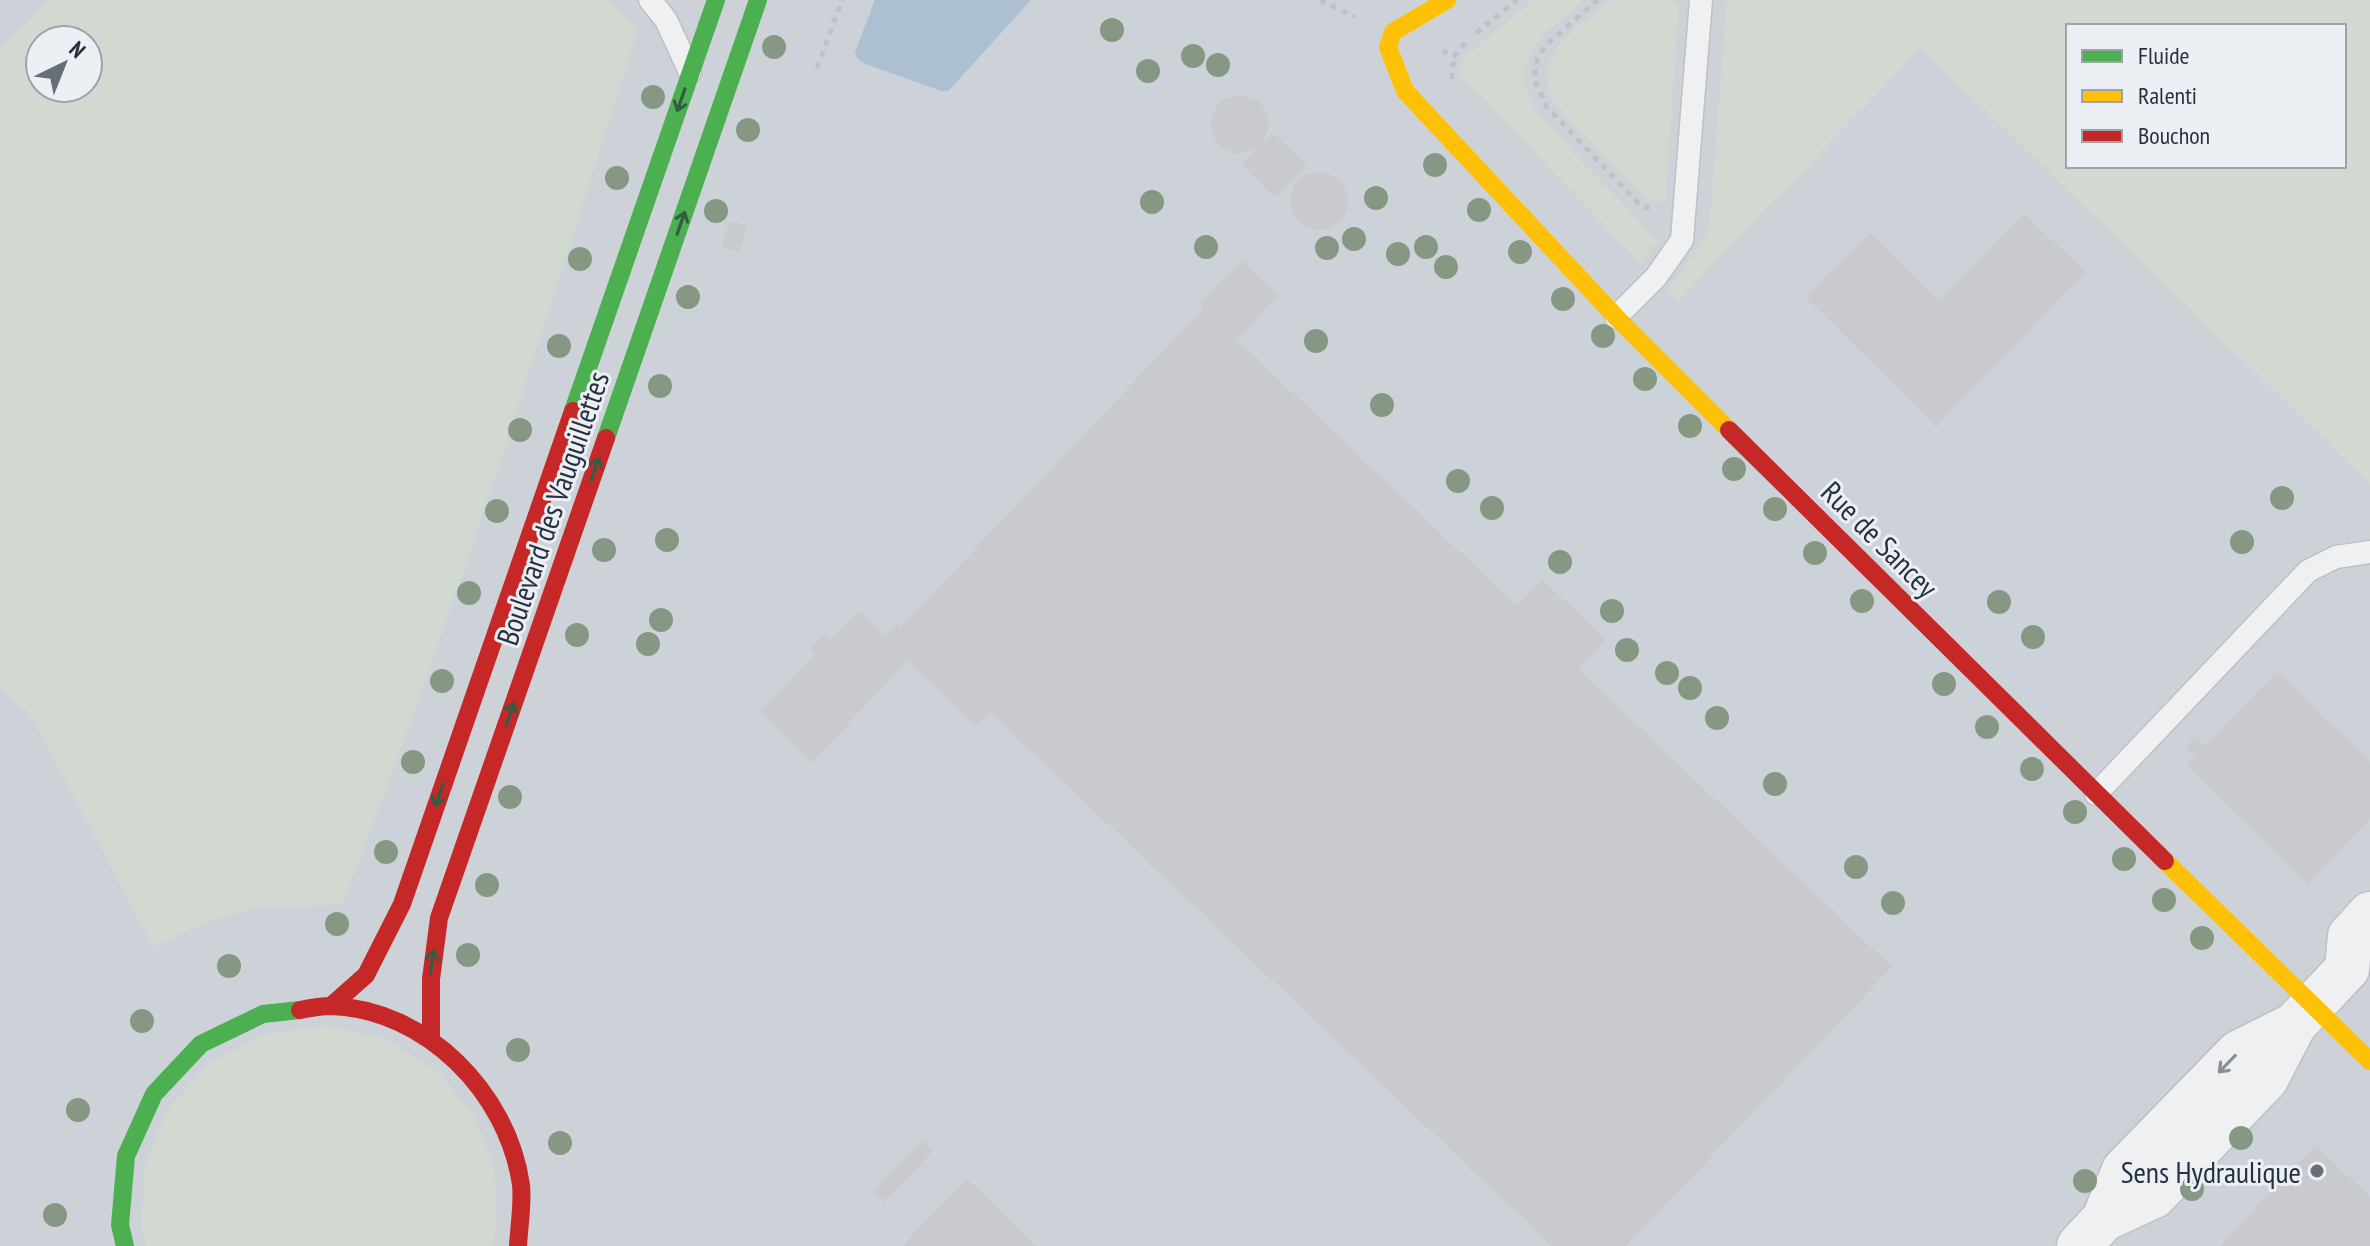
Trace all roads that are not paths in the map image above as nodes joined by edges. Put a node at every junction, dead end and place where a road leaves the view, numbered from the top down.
1 (650, 0) edge
2 (716, 0) edge
3 (758, 0) edge
4 (1447, 0) edge
5 (1701, 0) edge
6 (690, 73) junction
7 (1616, 317) junction
8 (2370, 552) edge
9 (2096, 794) junction
10 (2370, 914) edge
11 (2358, 967) edge
12 (331, 1006) junction
13 (2304, 1015) junction
14 (431, 1040) junction
15 (2370, 1061) edge
16 (2092, 1233) edge
17 (125, 1246) edge
18 (518, 1246) edge

1 - 6 lane
2 - 6 street, Boulevard des Vauguillettes
14 -> 3 street, Boulevard des Vauguillettes
4 - 7 street, Rue de Sancey
5 - 7 lane
6 -> 12 street, Boulevard des Vauguillettes
7 - 9 street, Rue de Sancey
8 - 9 lane
9 - 13 street, Rue de Sancey
10 - 11 street
11 - 13 street
12 - 14 street
12 - 17 street
13 - 15 street, Rue de Sancey
13 - 16 street
14 - 18 street

